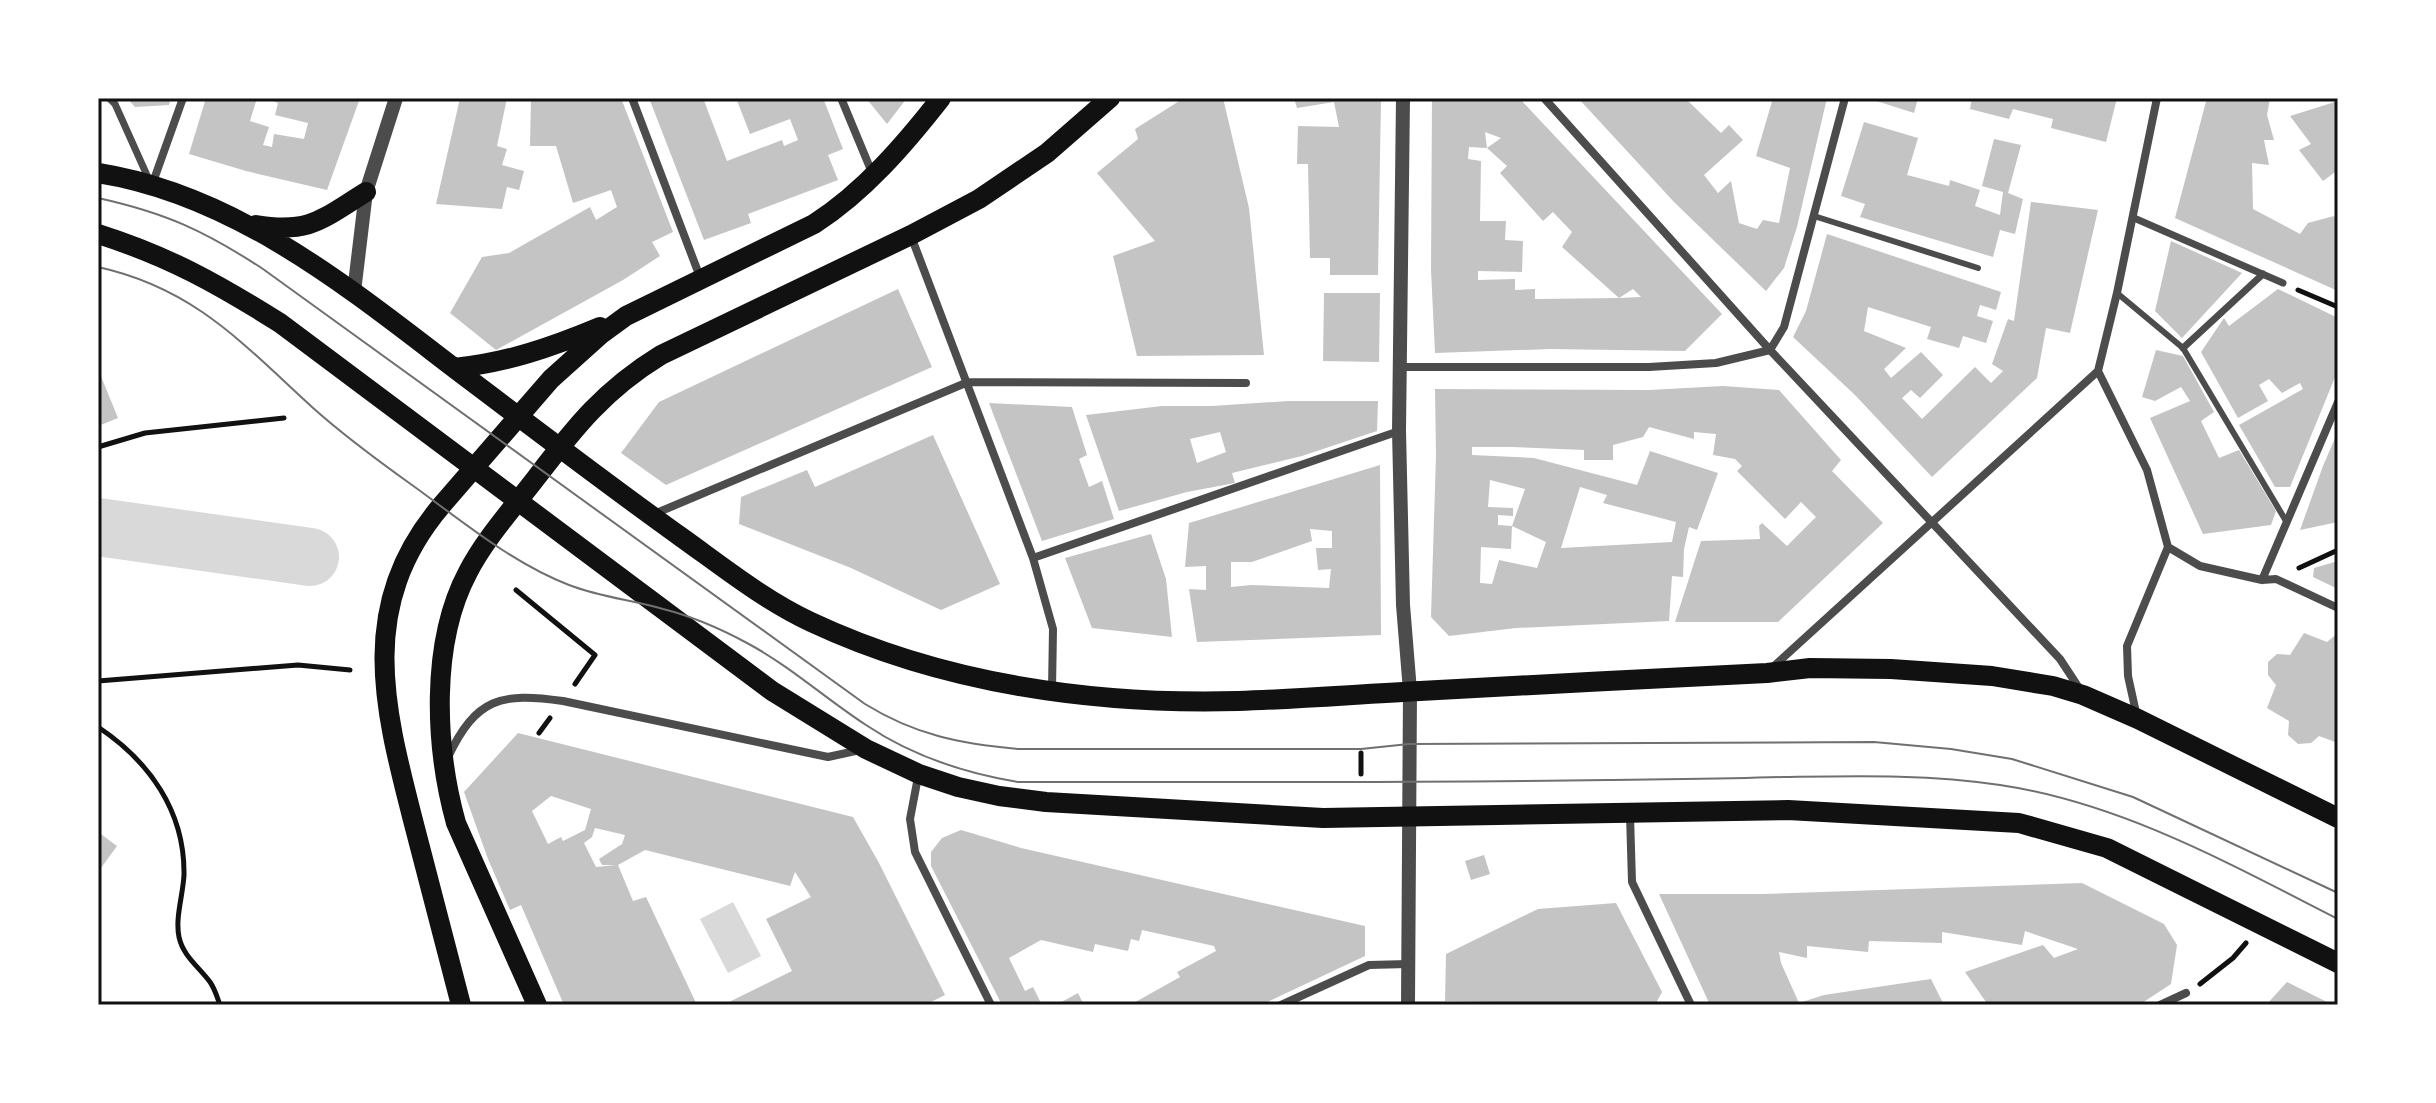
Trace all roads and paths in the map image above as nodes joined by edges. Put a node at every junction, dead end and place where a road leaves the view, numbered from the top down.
1 (109, 98) edge
2 (183, 98) edge
3 (396, 98) edge
4 (632, 98) edge
5 (841, 98) edge
6 (941, 98) edge
7 (1110, 98) edge
8 (1403, 98) edge
9 (1544, 98) edge
10 (1845, 98) edge
11 (2157, 98) edge
12 (98, 173) edge
13 (873, 175) junction
14 (152, 185) junction
15 (366, 192) junction
16 (1814, 216) junction
17 (2134, 218) junction
18 (244, 224) junction
19 (98, 234) edge
20 (911, 235) junction
21 (1978, 268) dead end
22 (2263, 274) junction
23 (701, 279) junction
24 (2283, 283) joint
25 (354, 292) junction
26 (2117, 293) junction
27 (2338, 307) edge
28 (626, 316) junction
29 (2183, 348) junction
30 (1770, 350) junction
31 (1400, 367) junction
32 (454, 368) junction
33 (2098, 371) junction
34 (968, 382) junction
35 (1246, 383) dead end
36 (2338, 402) edge
37 (518, 416) junction
38 (284, 418) dead end
39 (1399, 431) junction
40 (560, 446) junction
41 (98, 447) edge
42 (473, 469) junction
43 (517, 503) junction
44 (650, 515) junction
45 (2286, 521) junction
46 (1930, 522) junction
47 (2168, 547) junction
48 (2338, 550) edge
49 (1033, 558) junction
50 (2312, 561) dead end
51 (2262, 580) junction
52 (516, 590) dead end
53 (2338, 608) edge
54 (350, 670) dead end
55 (1767, 673) junction
56 (578, 680) dead end
57 (98, 681) edge
58 (1052, 691) junction
59 (1410, 691) junction
60 (2083, 695) junction
61 (553, 715) dead end
62 (2138, 719) junction
63 (98, 727) edge
64 (539, 733) dead end
65 (866, 749) junction
66 (1361, 753) dead end
67 (444, 765) junction
68 (919, 774) junction
69 (1361, 774) dead end
70 (1630, 812) junction
71 (1407, 817) junction
72 (2338, 818) edge
73 (2262, 924) junction
74 (2338, 963) edge
75 (1408, 964) junction
76 (2186, 993) joint
77 (220, 1005) edge
78 (461, 1005) edge
79 (537, 1005) edge
80 (991, 1005) edge
81 (1281, 1005) edge
82 (1408, 1005) edge
83 (1689, 1005) edge
84 (2160, 1005) edge

1 - 14 street
2 - 14 street
3 - 15 street
4 - 23 street
5 - 13 street
6 - 13 main road
7 - 20 main road
8 - 31 street
9 - 30 street
10 - 16 street
11 - 17 street
12 - 14 main road
13 - 23 main road
14 - 18 main road
15 - 18 main road
15 - 25 street
16 - 21 lane
16 - 30 street
17 - 22 street
17 - 26 street
18 - 25 main road
19 - 42 main road
20 - 34 street
20 - 40 main road
22 - 24 street
22 - 29 street
23 - 28 main road
24 - 27 path
25 - 32 main road
26 - 29 lane
26 - 33 street
28 - 32 main road
28 - 37 main road
29 - 45 lane
30 - 31 street
30 - 46 street
31 - 39 street
32 - 37 main road
33 - 46 street
33 - 47 street
34 - 35 street
34 - 44 street
34 - 49 street
36 - 45 street
37 - 40 main road
37 - 42 main road
38 - 41 path
39 - 49 street
39 - 59 street
40 - 43 main road
40 - 44 main road
42 - 43 main road
42 - 78 main road
43 - 65 main road
43 - 67 main road
44 - 58 main road
45 - 51 street
46 - 55 street
46 - 60 street
47 - 51 street
47 - 62 street
48 - 50 path
49 - 58 street
51 - 53 street
52 - 56 path
54 - 57 path
55 - 59 main road
55 - 60 main road
58 - 59 main road
59 - 71 street
60 - 62 main road
61 - 64 path
62 - 72 main road
63 - 77 path
65 - 67 street
65 - 68 main road
66 - 69 path
67 - 79 main road
68 - 71 main road
68 - 80 street
70 - 71 main road
70 - 73 main road
70 - 83 street
71 - 75 street
73 - 74 main road
73 - 76 path
75 - 81 street
75 - 82 street
76 - 84 street

